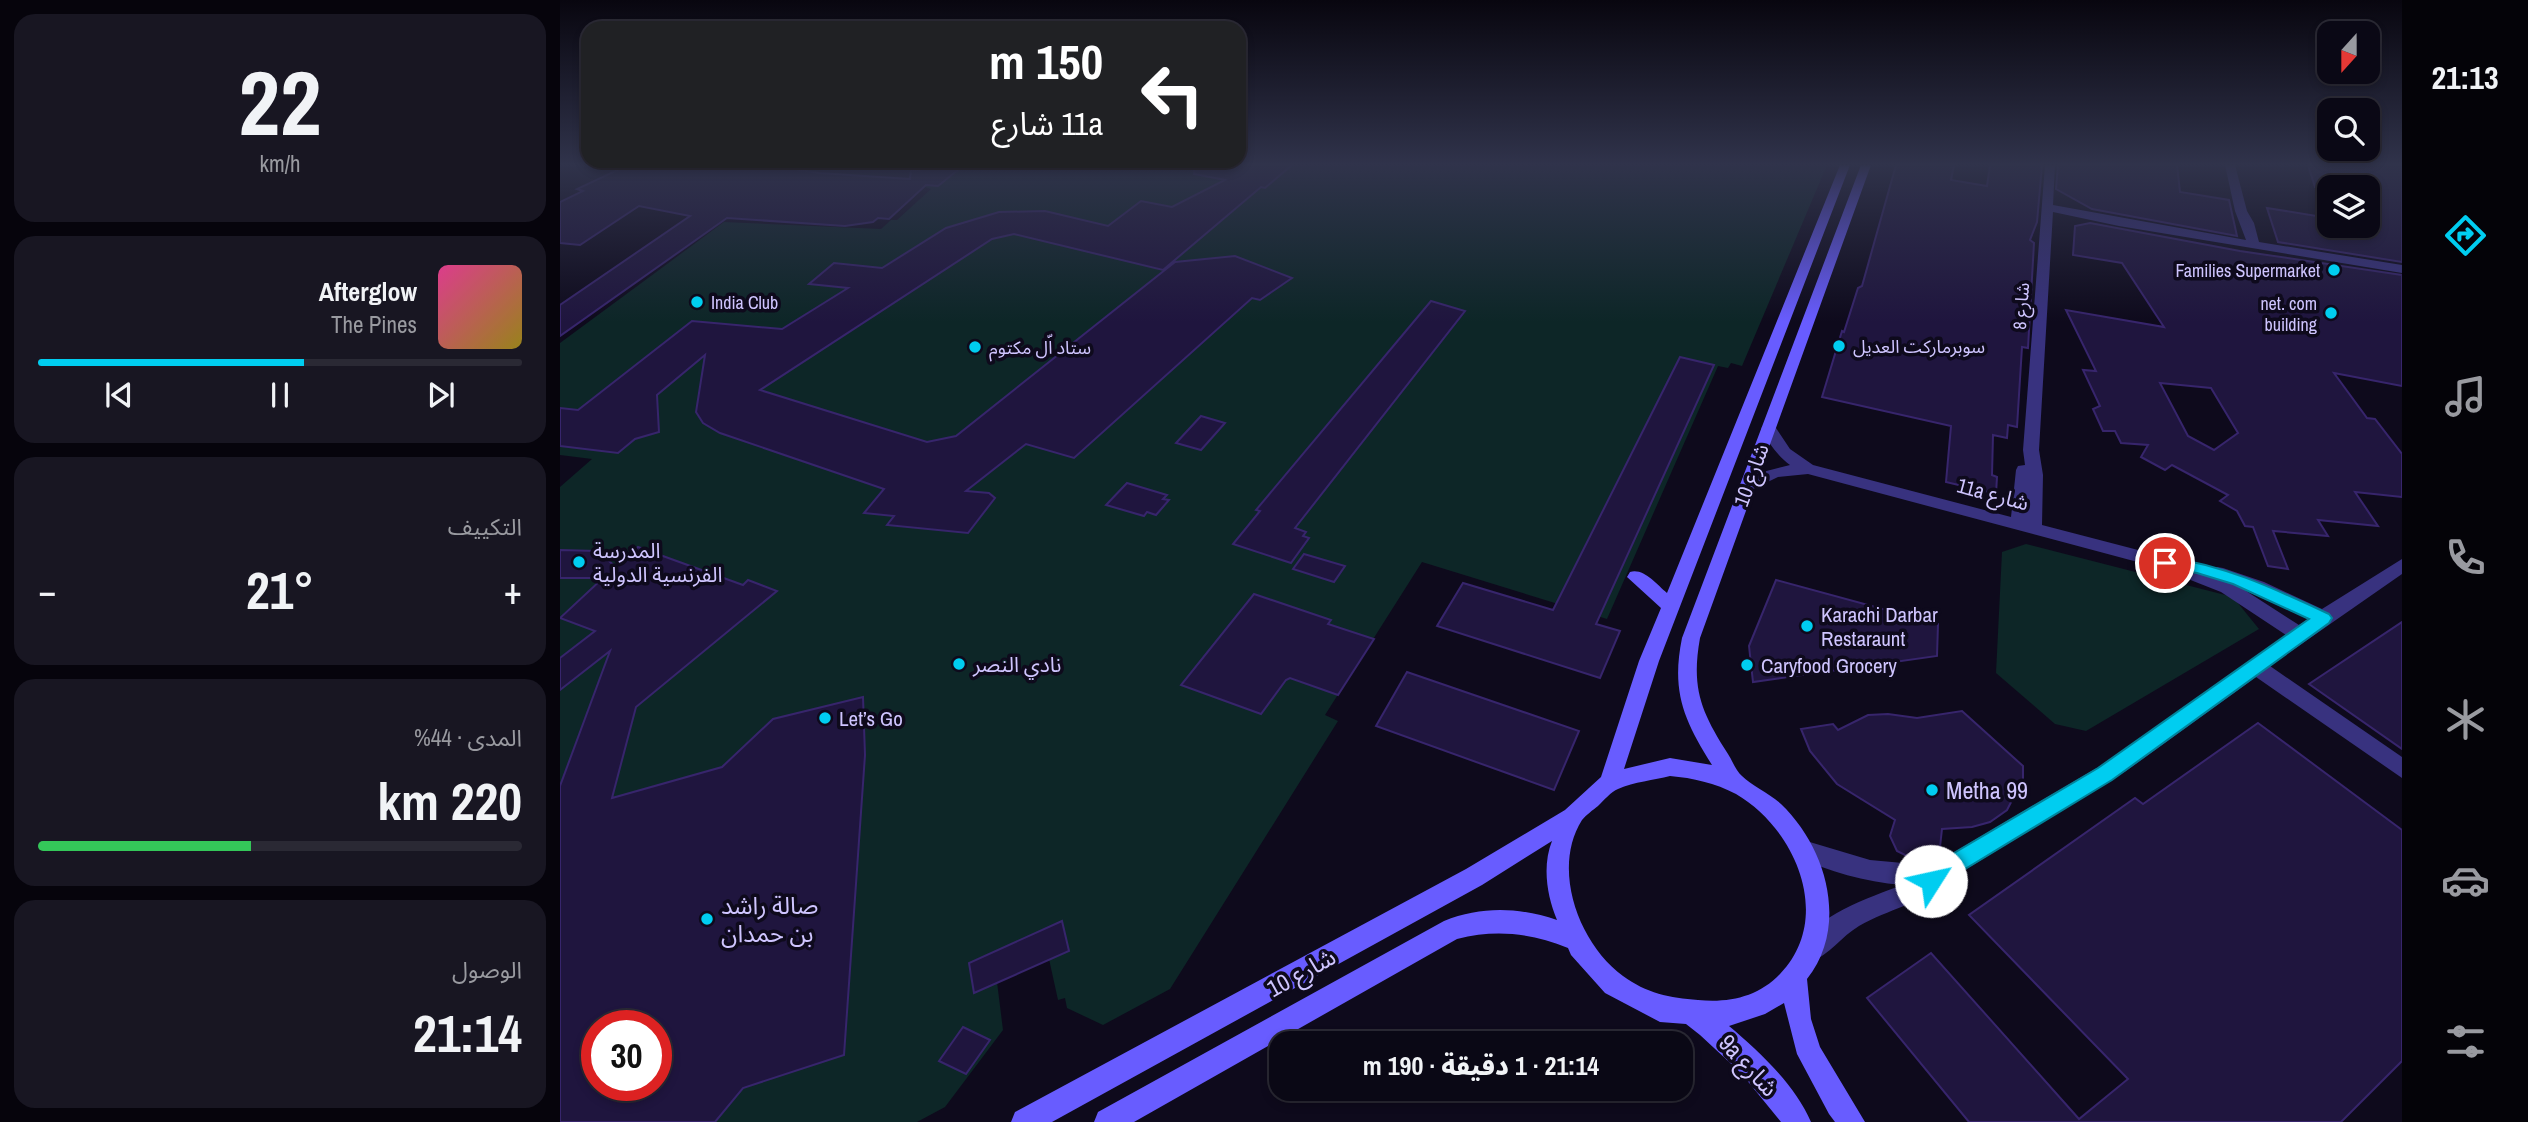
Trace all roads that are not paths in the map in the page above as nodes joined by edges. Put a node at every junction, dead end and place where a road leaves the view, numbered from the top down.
1 (1824, 217) edge
2 (1847, 217) edge
3 (2046, 217) edge
4 (2093, 217) edge
5 (2243, 217) edge
6 (2249, 244) junction
7 (2402, 270) edge
8 (1769, 428) junction
9 (1808, 469) junction
10 (1747, 487) junction
11 (2026, 526) junction
12 (2165, 563) junction
13 (2402, 565) edge
14 (1636, 577) dead end
15 (1671, 606) junction
16 (2323, 618) junction
17 (2300, 635) junction
18 (2255, 666) junction
19 (2402, 769) edge
20 (1610, 781) junction
21 (1734, 782) junction
22 (1574, 815) junction
23 (1803, 850) junction
24 (1939, 873) junction
25 (1572, 936) junction
26 (1811, 950) junction
27 (1796, 976) junction
28 (1694, 1015) junction
29 (1025, 1122) edge
30 (1108, 1122) edge
31 (1797, 1122) edge
32 (1851, 1122) edge

1 - 15 main road, شارع 10
2 - 8 main road, شارع 10
3 - 11 street, شارع 8
4 - 6 street
5 - 6 street
6 - 7 street
8 - 9 street, 11a شارع
8 - 10 main road, شارع 10
9 - 10 street, 11a شارع
9 - 11 street, 11a شارع
10 - 21 main road, شارع 10
11 - 12 street, 11a شارع
12 - 16 street, 11a شارع
12 - 17 street, 11a شارع
13 - 16 street
14 - 15 main road
15 - 20 main road, شارع 10
16 - 17 street
17 - 18 street
18 - 19 street
18 - 24 street
20 - 21 main road
20 - 22 main road
21 - 23 main road
22 - 25 main road
22 - 29 main road, شارع 10
23 - 24 street
23 - 26 main road
24 - 26 street
25 - 28 main road
25 - 30 main road, شارع 10
26 - 27 main road
27 - 28 main road
27 - 32 main road
28 - 31 main road, 9a شارع

